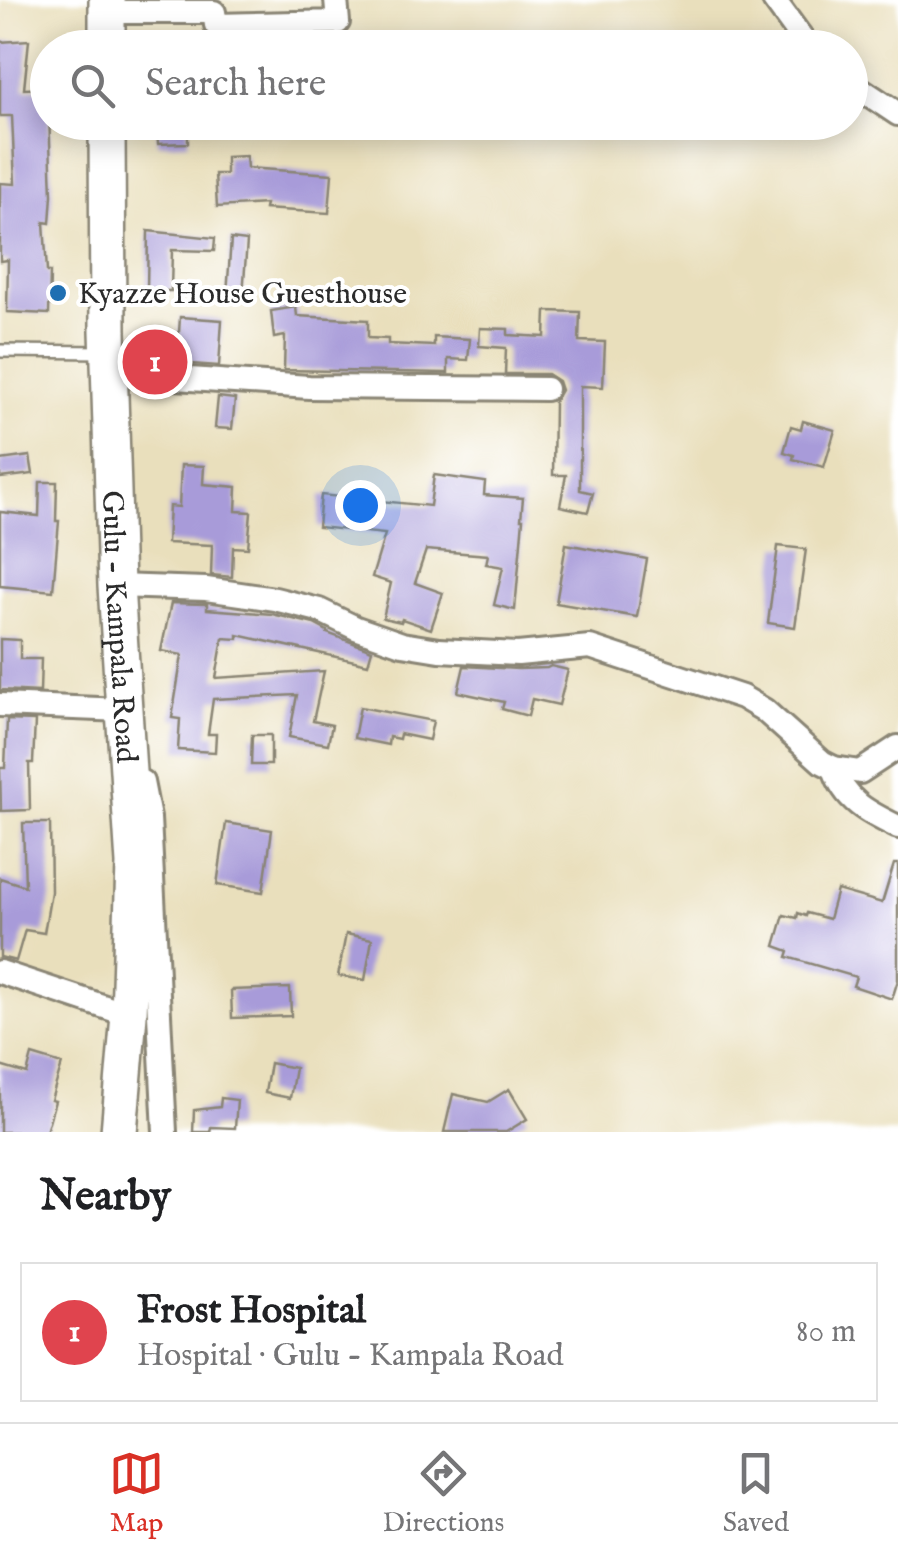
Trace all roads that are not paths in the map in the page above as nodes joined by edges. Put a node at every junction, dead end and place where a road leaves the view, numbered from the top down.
1 (336, 0) edge
2 (774, 0) edge
3 (107, 6) edge
4 (796, 30) edge
5 (868, 94) edge
6 (898, 114) edge
7 (107, 140) edge
8 (0, 351) edge
9 (109, 352) junction
10 (546, 389) dead end
11 (116, 586) junction
12 (0, 706) edge
13 (124, 724) junction
14 (898, 746) edge
15 (834, 768) junction
16 (898, 827) edge
17 (0, 972) edge
18 (128, 1015) junction
19 (119, 1132) edge
20 (165, 1132) edge

1 - 3 street
2 - 4 street
5 - 6 street
7 - 9 main road, Gulu - Kampala Road
8 - 9 lane
9 - 10 street
9 - 11 main road, Gulu - Kampala Road
11 - 13 main road, Gulu - Kampala Road
11 - 15 street
12 - 13 street
13 - 18 main road, Gulu - Kampala Road
13 - 20 street
14 - 15 street
15 - 16 street
17 - 18 street
18 - 19 main road, Gulu - Kampala Road

